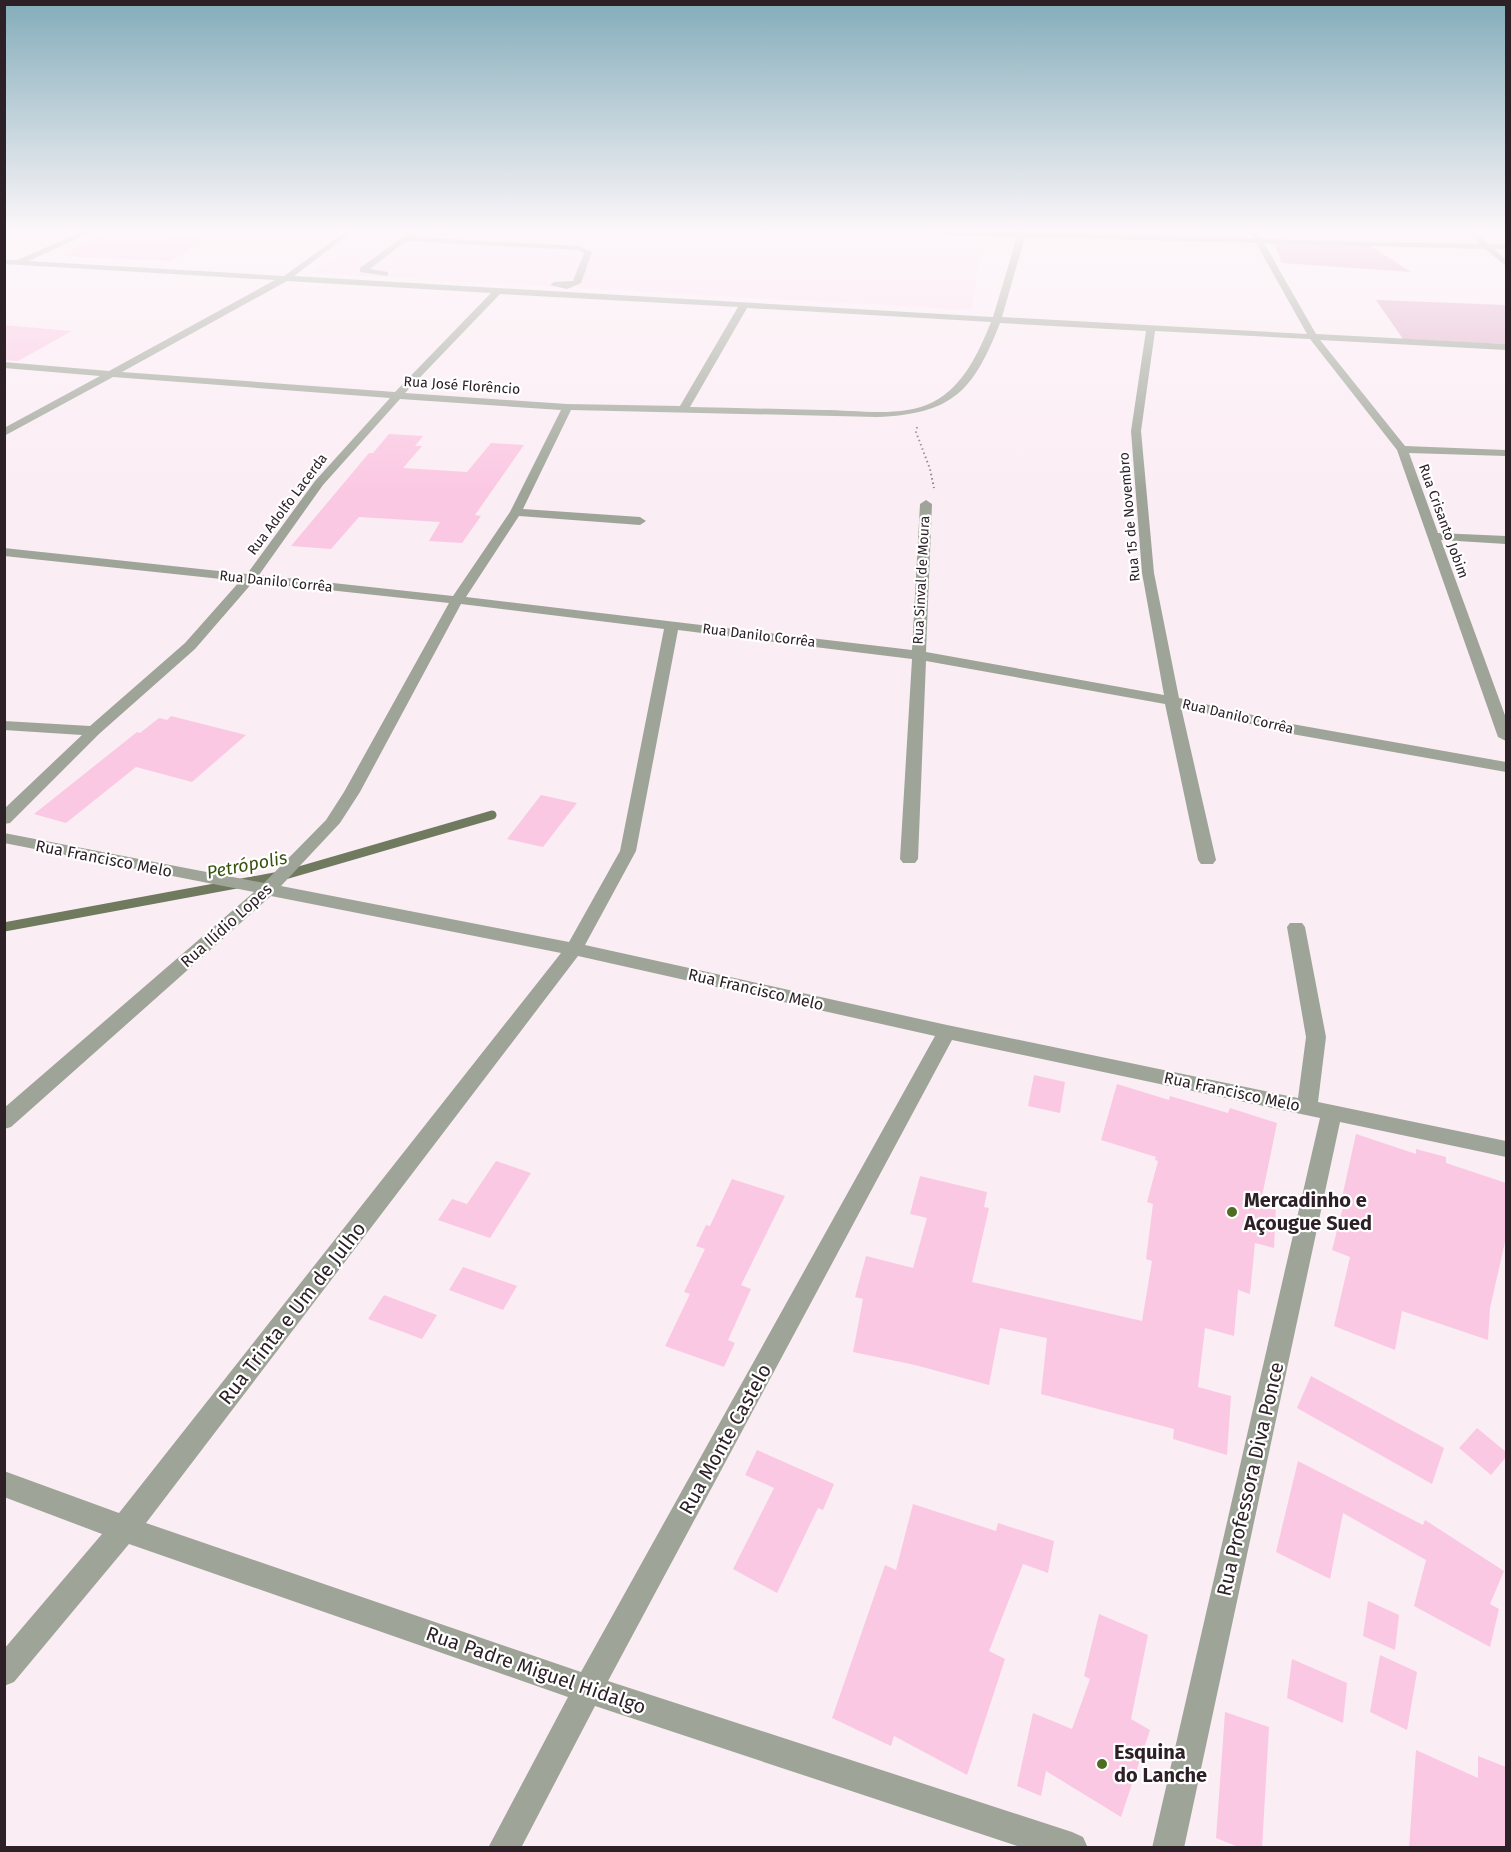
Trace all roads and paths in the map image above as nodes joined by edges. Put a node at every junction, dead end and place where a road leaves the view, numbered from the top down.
1 (212, 318) edge
2 (472, 318) edge
3 (736, 318) edge
4 (971, 318) edge
5 (1303, 318) edge
6 (998, 320) junction
7 (1151, 329) junction
8 (1313, 337) junction
9 (1506, 347) edge
10 (4, 365) edge
11 (108, 375) junction
12 (397, 396) junction
13 (567, 407) junction
14 (683, 410) junction
15 (919, 411) junction
16 (4, 433) edge
17 (1402, 449) junction
18 (1506, 453) edge
19 (926, 504) joint
20 (516, 512) junction
21 (640, 521) dead end
22 (1433, 536) junction
23 (1506, 540) edge
24 (4, 552) edge
25 (250, 578) junction
26 (457, 600) junction
27 (672, 624) junction
28 (917, 655) junction
29 (1172, 701) junction
30 (4, 725) edge
31 (94, 731) junction
32 (1506, 737) edge
33 (1506, 767) edge
34 (29, 796) junction
35 (4, 800) edge
36 (4, 819) edge
37 (4, 838) edge
38 (909, 859) dead end
39 (1208, 860) dead end
40 (268, 889) junction
41 (1296, 927) dead end
42 (574, 949) junction
43 (947, 1032) junction
44 (1306, 1107) junction
45 (1332, 1111) junction
46 (4, 1120) edge
47 (1506, 1149) edge
48 (4, 1484) edge
49 (124, 1529) junction
50 (4, 1672) edge
51 (588, 1689) junction
52 (504, 1848) edge
53 (1072, 1848) edge
54 (1168, 1848) edge

1 - 11 street
2 - 12 street, Rua Adolfo Lacerda
3 - 14 street
4 - 6 street
5 - 8 street, Rua Crisanto Jobim
6 - 7 street
6 - 15 street
7 - 8 street
7 - 29 street, Rua 15 de Novembro
8 - 9 street
8 - 17 street, Rua Crisanto Jobim
10 - 11 street, Rua José Florêncio
11 - 12 street, Rua José Florêncio
11 - 16 street
12 - 13 street, Rua José Florêncio
12 - 25 street, Rua Adolfo Lacerda
13 - 14 street, Rua José Florêncio
13 - 20 street, Rua Ilídio Lopes
14 - 15 street, Rua José Florêncio
15 - 19 path, Rua Sinval de Moura
17 - 18 street
17 - 22 street, Rua Crisanto Jobim
19 - 28 street, Rua Sinval de Moura
20 - 21 street
20 - 26 street, Rua Ilídio Lopes
22 - 23 street
22 - 32 street, Rua Crisanto Jobim
24 - 25 street, Rua Danilo Corrêa
25 - 26 street, Rua Danilo Corrêa
25 - 31 street, Rua Adolfo Lacerda
26 - 27 street, Rua Danilo Corrêa
26 - 40 street, Rua Ilídio Lopes
27 - 28 street, Rua Danilo Corrêa
27 - 42 street, Rua Trinta e Um de Julho
28 - 29 street, Rua Danilo Corrêa
28 - 38 street, Rua Sinval de Moura
29 - 33 street, Rua Danilo Corrêa
29 - 39 street, Rua 15 de Novembro
30 - 31 street
31 - 34 street, Rua Adolfo Lacerda
34 - 35 street
34 - 36 street, Rua Adolfo Lacerda
37 - 40 street, Rua Francisco Melo
40 - 42 street, Rua Francisco Melo
40 - 46 street, Rua Ilídio Lopes
41 - 44 street
42 - 43 street, Rua Francisco Melo
42 - 49 street, Rua Trinta e Um de Julho
43 - 44 street, Rua Francisco Melo
43 - 51 street, Rua Monte Castelo
44 - 45 street, Rua Francisco Melo
45 - 47 street, Rua Francisco Melo
45 - 54 street, Rua Professora Diva Ponce
48 - 49 street, Rua Padre Miguel Hidalgo
49 - 50 street, Rua Trinta e Um de Julho
49 - 51 street, Rua Padre Miguel Hidalgo
51 - 52 street, Rua Monte Castelo
51 - 53 street, Rua Padre Miguel Hidalgo

